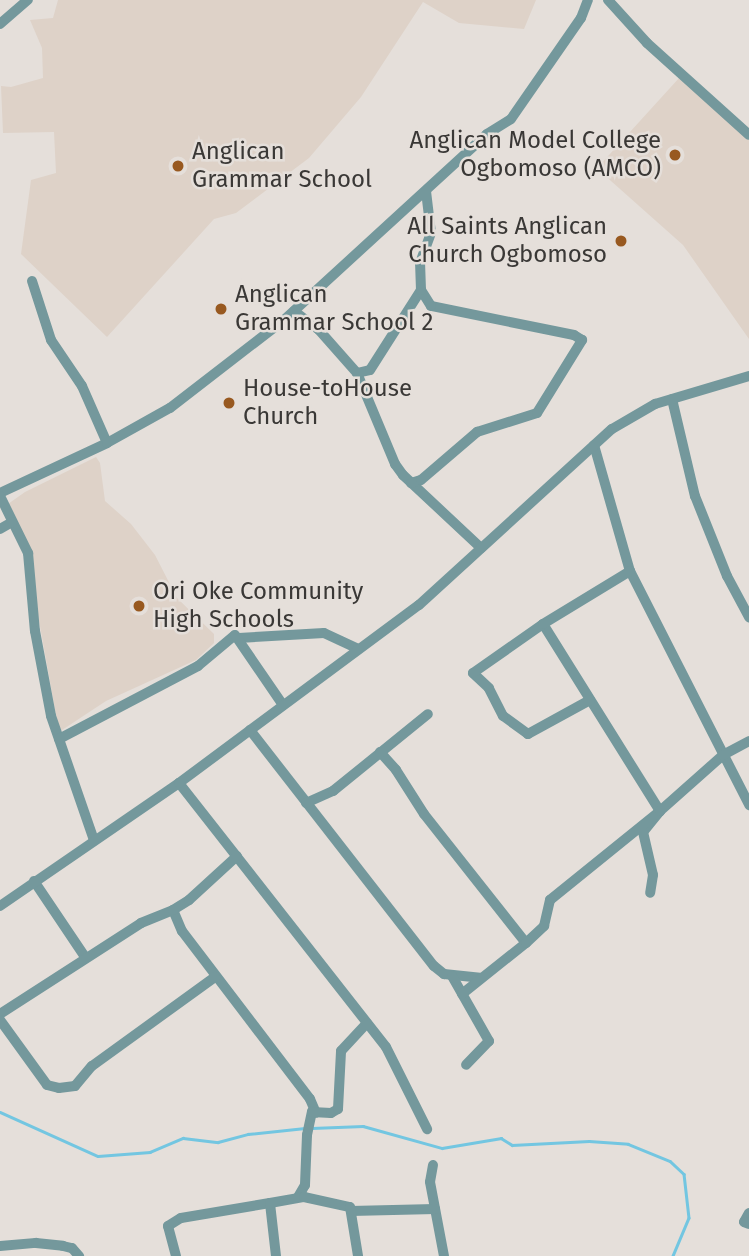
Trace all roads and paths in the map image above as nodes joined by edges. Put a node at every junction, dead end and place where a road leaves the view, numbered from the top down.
1 (28, 0) edge
2 (588, 0) edge
3 (608, 0) edge
4 (0, 24) edge
5 (749, 135) edge
6 (426, 191) junction
7 (32, 281) dead end
8 (421, 290) junction
9 (293, 311) junction
10 (357, 373) junction
11 (749, 376) edge
12 (672, 399) junction
13 (107, 443) junction
14 (594, 445) junction
15 (418, 485) junction
16 (0, 495) edge
17 (12, 522) junction
18 (0, 529) edge
19 (481, 548) junction
20 (630, 571) junction
21 (749, 617) edge
22 (543, 624) junction
23 (239, 638) junction
24 (359, 649) junction
25 (590, 700) junction
26 (283, 705) junction
27 (428, 714) dead end
28 (250, 730) junction
29 (59, 739) junction
30 (749, 741) edge
31 (380, 752) junction
32 (723, 755) junction
33 (179, 783) junction
34 (306, 803) junction
35 (749, 805) edge
36 (660, 811) junction
37 (94, 840) junction
38 (237, 856) junction
39 (34, 881) junction
40 (650, 893) dead end
41 (1, 903) edge
42 (173, 911) junction
43 (526, 943) junction
44 (85, 957) junction
45 (452, 976) junction
46 (215, 977) junction
47 (480, 978) junction
48 (462, 993) junction
49 (0, 1014) edge
50 (0, 1020) edge
51 (367, 1023) junction
52 (466, 1065) dead end
53 (316, 1112) junction
54 (427, 1129) dead end
55 (433, 1165) dead end
56 (298, 1197) junction
57 (270, 1203) junction
58 (435, 1209) junction
59 (351, 1211) junction
60 (749, 1213) edge
61 (749, 1224) edge
62 (0, 1246) edge
63 (79, 1256) edge
64 (176, 1256) edge
65 (276, 1256) edge
66 (358, 1256) edge
67 (444, 1256) edge

1 - 4 street
2 - 6 street
3 - 5 street
6 - 8 street
6 - 9 street
7 - 13 street
8 - 10 street
8 - 15 street
9 - 10 street
9 - 13 street
10 - 15 street
11 - 12 street
12 - 14 street
12 - 21 street
13 - 16 street
14 - 19 street
14 - 20 street
15 - 19 street
16 - 17 street
17 - 18 street
17 - 29 street
19 - 24 street
20 - 22 street
20 - 32 street
22 - 25 street
22 - 25 street
23 - 24 street
23 - 26 street
23 - 29 street
24 - 26 street
25 - 36 street
26 - 28 street
27 - 31 street
28 - 33 street
28 - 34 street
29 - 37 street
30 - 32 street
31 - 34 street
31 - 43 street
32 - 35 street
32 - 36 street
33 - 37 street
33 - 38 street
34 - 45 street
36 - 40 street
36 - 43 street
37 - 39 street
38 - 42 street
38 - 51 street
39 - 41 street
39 - 44 street
42 - 44 street
42 - 46 street
43 - 47 street
44 - 49 street
45 - 47 street
45 - 48 street
46 - 50 street
46 - 53 street
47 - 48 street
48 - 52 street
51 - 53 street
51 - 54 street
53 - 56 street
55 - 58 street
56 - 57 street
56 - 59 street
57 - 64 street
57 - 65 street
58 - 59 street
58 - 67 street
59 - 66 street
60 - 61 street
62 - 63 street

